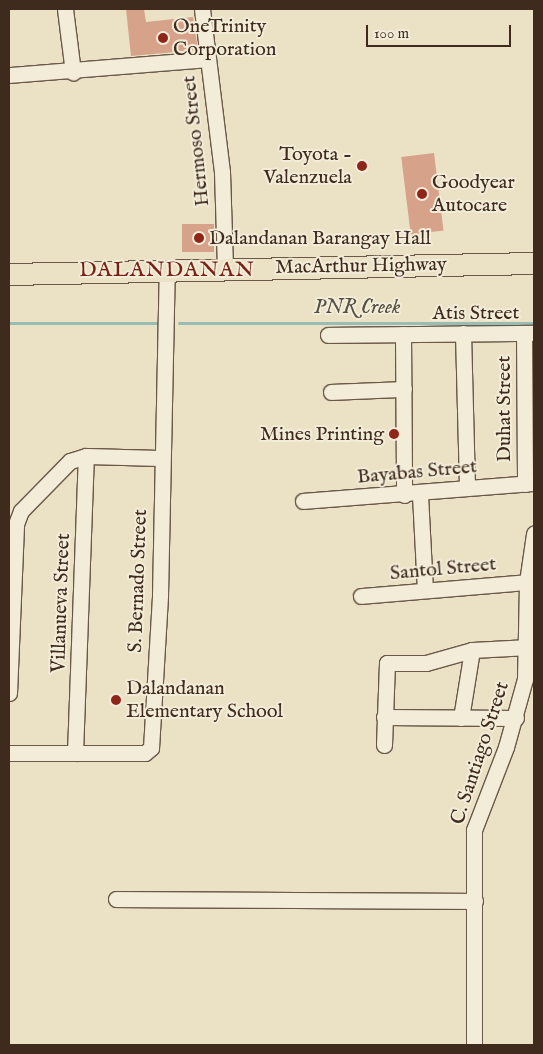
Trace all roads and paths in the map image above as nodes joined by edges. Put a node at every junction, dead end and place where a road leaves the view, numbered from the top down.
1 (65, 9) edge
2 (202, 9) edge
3 (207, 60) junction
4 (74, 72) junction
5 (9, 75) edge
6 (534, 263) edge
7 (167, 270) junction
8 (225, 270) junction
9 (9, 274) edge
10 (464, 333) junction
11 (529, 333) edge
12 (328, 334) dead end
13 (403, 334) junction
14 (404, 389) junction
15 (331, 392) dead end
16 (86, 456) junction
17 (161, 458) junction
18 (529, 483) edge
19 (467, 488) junction
20 (404, 495) junction
21 (420, 495) junction
22 (303, 501) dead end
23 (533, 538) edge
24 (425, 590) junction
25 (530, 591) edge
26 (361, 596) dead end
27 (531, 629) edge
28 (529, 647) junction
29 (472, 650) junction
30 (9, 693) edge
31 (384, 717) junction
32 (461, 718) junction
33 (516, 718) junction
34 (384, 745) dead end
35 (75, 752) junction
36 (9, 753) edge
37 (116, 899) dead end
38 (475, 901) junction
39 (474, 1045) edge

1 - 4 street
2 - 3 street, Hermoso Street
3 - 4 street
3 - 8 street, Hermoso Street
4 - 5 street
6 - 8 highway, MacArthur Highway
7 - 8 highway, MacArthur Highway
7 - 9 highway, MacArthur Highway
7 - 17 street, S. Bernado Street
10 - 11 street, Atis Street
10 - 13 street, Atis Street
10 - 19 street
11 - 18 street, Duhat Street
12 - 13 street, Atis Street
13 - 14 street
14 - 15 street
14 - 20 street
16 - 17 street
16 - 30 street
16 - 35 street, Villanueva Street
17 - 35 street, S. Bernado Street
18 - 19 street, Bayabas Street
19 - 21 street, Bayabas Street
20 - 21 street, Bayabas Street
20 - 22 street, Bayabas Street
21 - 24 street
23 - 25 street, C. Santiago Street
24 - 25 street, Santol Street
24 - 26 street, Santol Street
25 - 27 street, C. Santiago Street
27 - 28 street, C. Santiago Street
28 - 29 street
28 - 33 street, C. Santiago Street
29 - 31 street
29 - 32 street
31 - 32 street
31 - 34 street
32 - 33 street
33 - 38 street, C. Santiago Street
35 - 36 street, S. Bernado Street
37 - 38 street
38 - 39 street, C. Santiago Street

